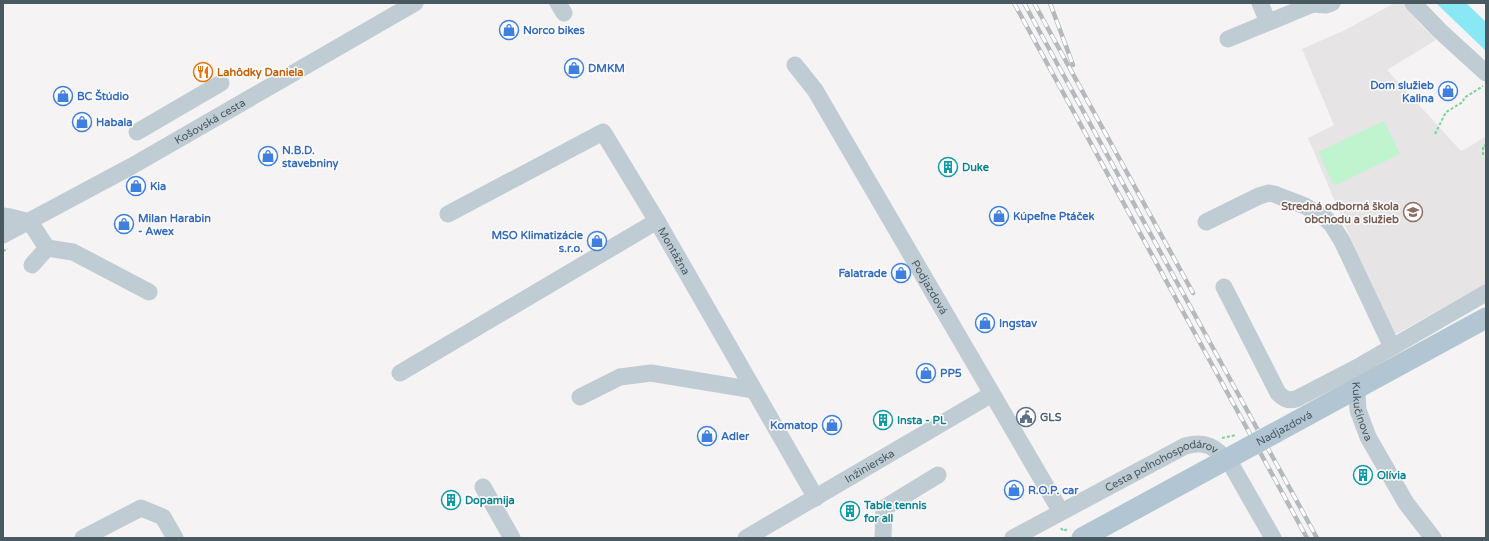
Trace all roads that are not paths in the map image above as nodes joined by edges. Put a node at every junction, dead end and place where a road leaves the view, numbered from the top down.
1 (1260, 3) edge
2 (1332, 3) edge
3 (1413, 3) edge
4 (411, 4) edge
5 (1268, 22) junction
6 (1228, 38) dead end
7 (795, 65) dead end
8 (1486, 74) edge
9 (221, 83) dead end
10 (162, 149) junction
11 (448, 214) dead end
12 (3, 216) edge
13 (657, 221) junction
14 (30, 222) junction
15 (1206, 222) dead end
16 (3, 235) edge
17 (47, 248) junction
18 (32, 265) dead end
19 (1224, 287) dead end
20 (149, 292) dead end
21 (1486, 293) edge
22 (1486, 318) edge
23 (1392, 347) junction
24 (1356, 368) junction
25 (400, 373) dead end
26 (754, 390) junction
27 (992, 394) junction
28 (580, 397) dead end
29 (938, 475) dead end
30 (483, 487) dead end
31 (816, 498) junction
32 (1061, 512) junction
33 (84, 538) edge
34 (175, 538) edge
35 (512, 538) edge
36 (746, 538) edge
37 (883, 538) edge
38 (1013, 538) edge
39 (1082, 538) edge
40 (1273, 538) edge
41 (1433, 538) edge

1 - 5 street
2 - 5 street
3 - 8 street
4 - 10 street, Košovská cesta
5 - 6 street
7 - 27 street, Podjazdová
9 - 10 street
10 - 14 street, Košovská cesta
11 - 13 street
12 - 14 street
13 - 25 street, Montážna
13 - 26 street, Montážna
14 - 16 street, Košovská cesta
14 - 17 street
15 - 23 street
17 - 18 street
17 - 20 street
19 - 24 street
21 - 23 street, Kukučínova
22 - 39 main road, Nadjazdová, bridge
23 - 24 street, Kukučínova
24 - 41 street, Kukučínova
26 - 28 street
26 - 31 street, Montážna
27 - 31 street, Inžinierska
27 - 32 street, Podjazdová
29 - 37 street
30 - 35 street
31 - 36 street, Inžinierska
32 - 38 street, Cesta poľnohospodárov
32 - 40 street, Cesta poľnohospodárov
33 - 34 street

